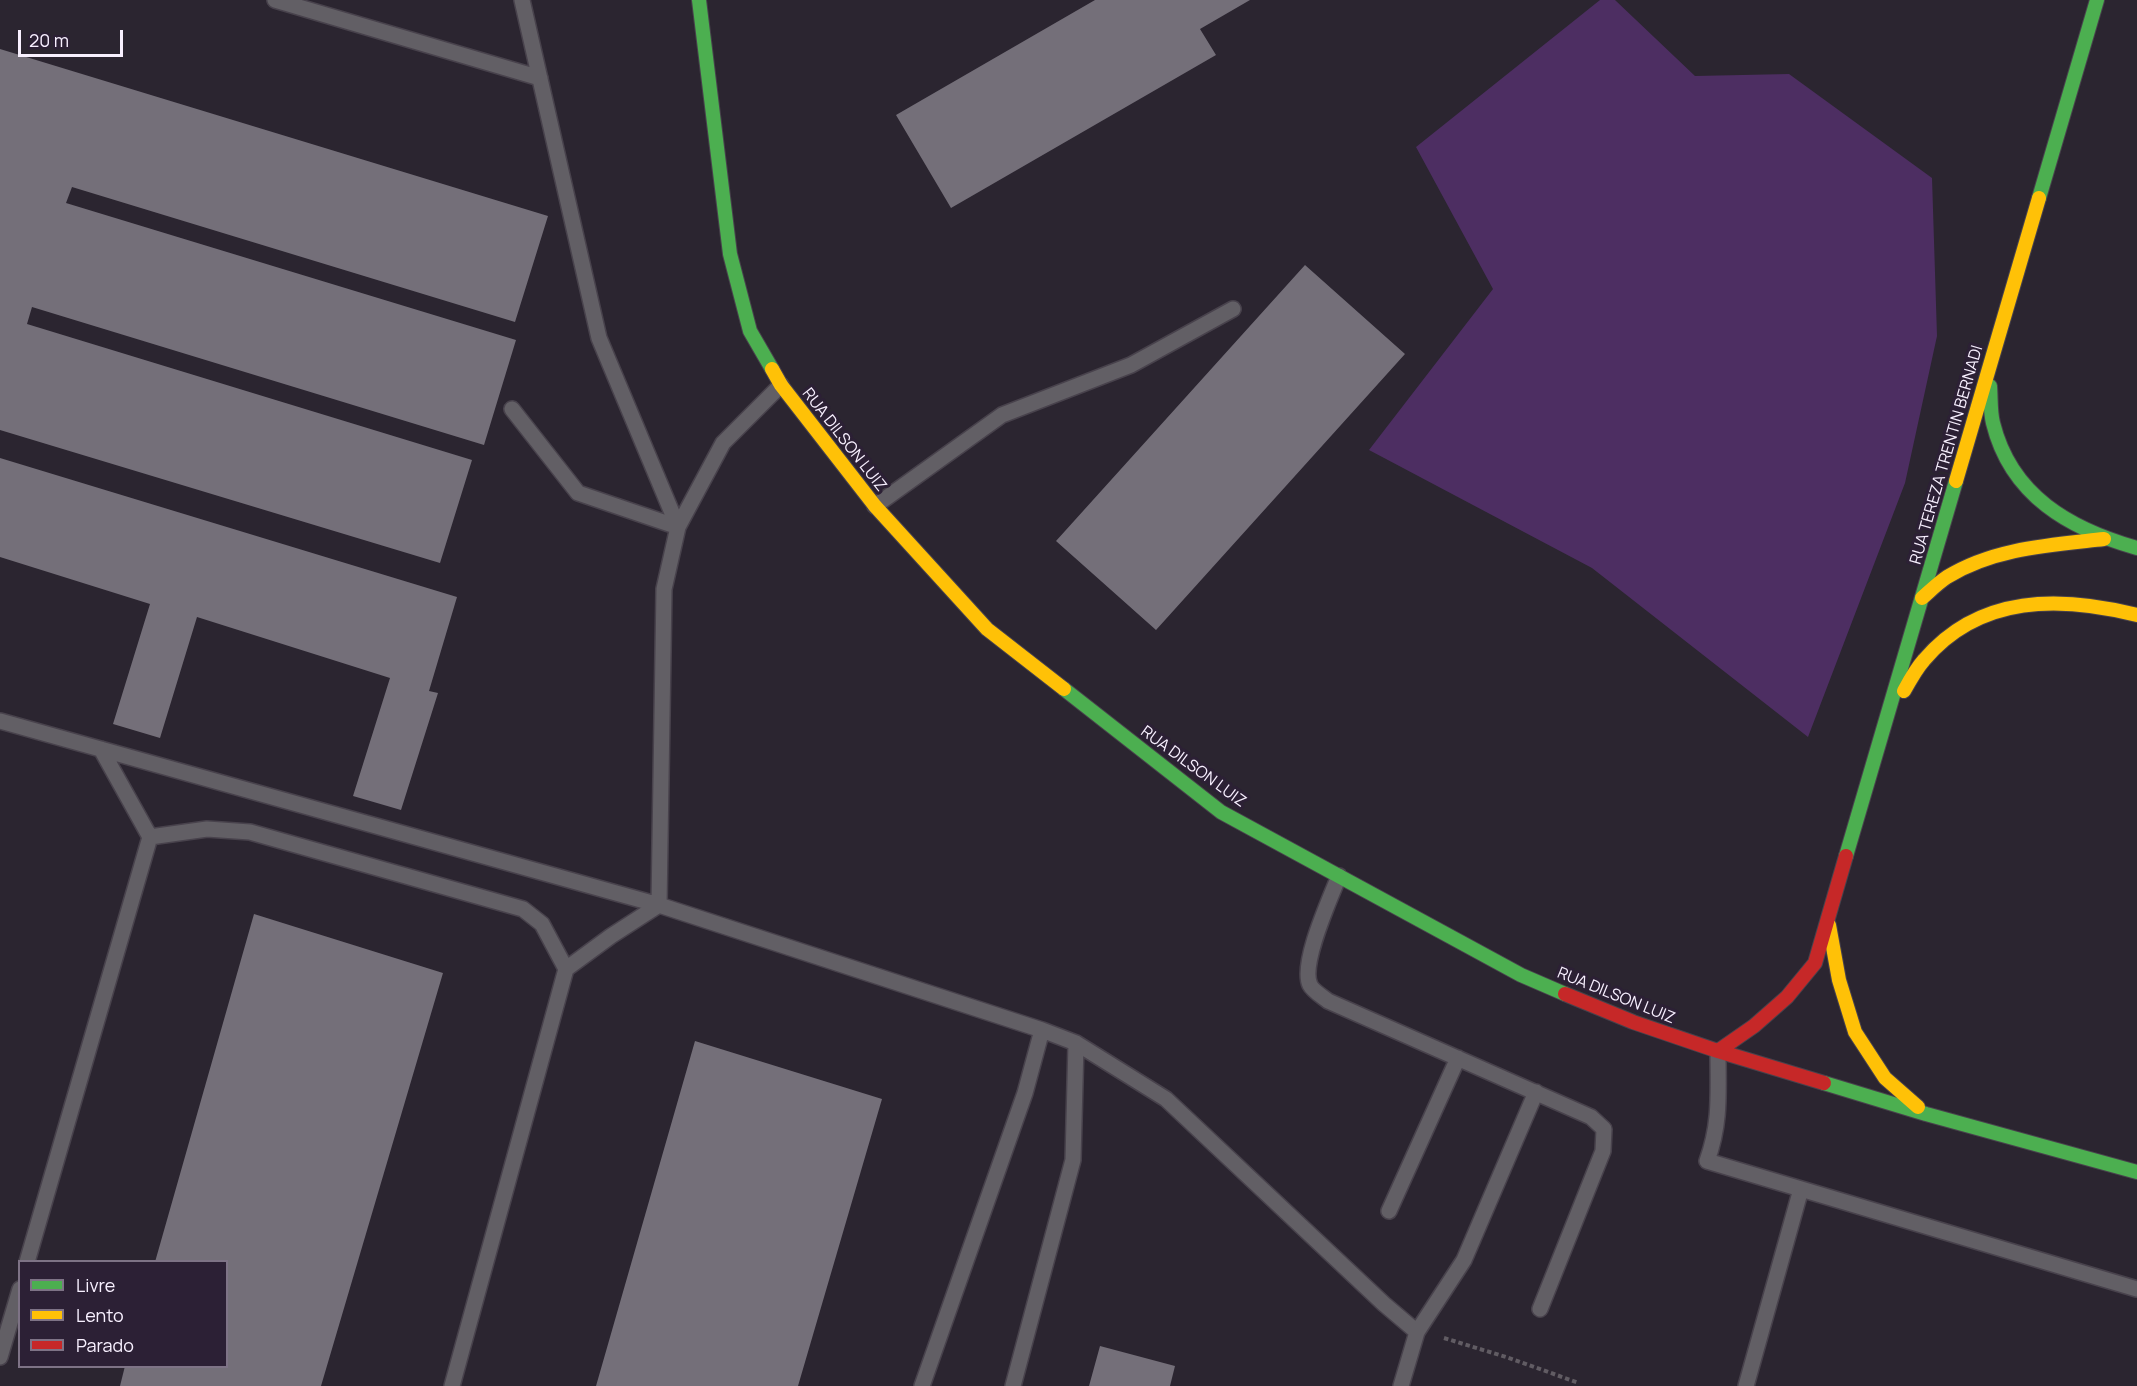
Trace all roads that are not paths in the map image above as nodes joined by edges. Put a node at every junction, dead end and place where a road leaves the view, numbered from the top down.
1 (274, 0) edge
2 (522, 0) edge
3 (699, 0) edge
4 (2097, 0) edge
5 (540, 78) junction
6 (1233, 309) dead end
7 (1989, 369) junction
8 (781, 385) junction
9 (512, 409) dead end
10 (875, 506) junction
11 (678, 527) junction
12 (2104, 539) junction
13 (2137, 548) edge
14 (1922, 598) junction
15 (2137, 615) edge
16 (1888, 715) junction
17 (0, 721) edge
18 (101, 749) junction
19 (150, 837) junction
20 (1339, 876) junction
21 (659, 905) junction
22 (1828, 920) junction
23 (566, 969) junction
24 (1042, 1030) junction
25 (1076, 1043) junction
26 (1718, 1051) junction
27 (1458, 1058) junction
28 (1536, 1092) junction
29 (1926, 1114) junction
30 (2137, 1172) edge
31 (1801, 1189) junction
32 (1389, 1210) dead end
33 (28, 1260) edge
34 (2137, 1288) edge
35 (18, 1296) edge
36 (1540, 1309) dead end
37 (1417, 1332) junction
38 (0, 1357) edge
39 (452, 1386) edge
40 (922, 1386) edge
41 (1012, 1386) edge
42 (1401, 1386) edge
43 (1746, 1386) edge

1 - 5 lane
2 - 5 lane
3 - 8 street, RUA DILSON LUIZ
4 - 7 street, RUA TEREZA TRENTIN BERNADI
5 - 11 lane
6 - 10 lane
7 - 12 street
7 - 14 street, RUA TEREZA TRENTIN BERNADI
8 - 10 street, RUA DILSON LUIZ
8 - 11 lane
9 - 11 lane
10 - 20 street, RUA DILSON LUIZ
11 - 21 lane
12 - 13 street
12 - 14 street
14 - 16 street, RUA TEREZA TRENTIN BERNADI
15 - 16 street
16 - 22 street, RUA TEREZA TRENTIN BERNADI
17 - 18 lane
18 - 19 lane
18 - 21 lane
19 - 23 lane
19 - 33 lane
20 - 26 street, RUA DILSON LUIZ
20 - 27 lane
21 - 23 lane
21 - 24 lane
22 - 26 street, RUA TEREZA TRENTIN BERNADI
22 - 29 street, RUA TEREZA TRENTIN BERNADI
23 - 39 lane
24 - 25 lane
24 - 40 lane
25 - 37 lane
25 - 41 lane
26 - 29 street, RUA DILSON LUIZ
26 - 31 lane
27 - 28 lane
27 - 32 lane
28 - 36 lane
28 - 37 lane
29 - 30 street, RUA DILSON LUIZ
31 - 34 lane
31 - 43 lane
35 - 38 lane
37 - 42 lane

